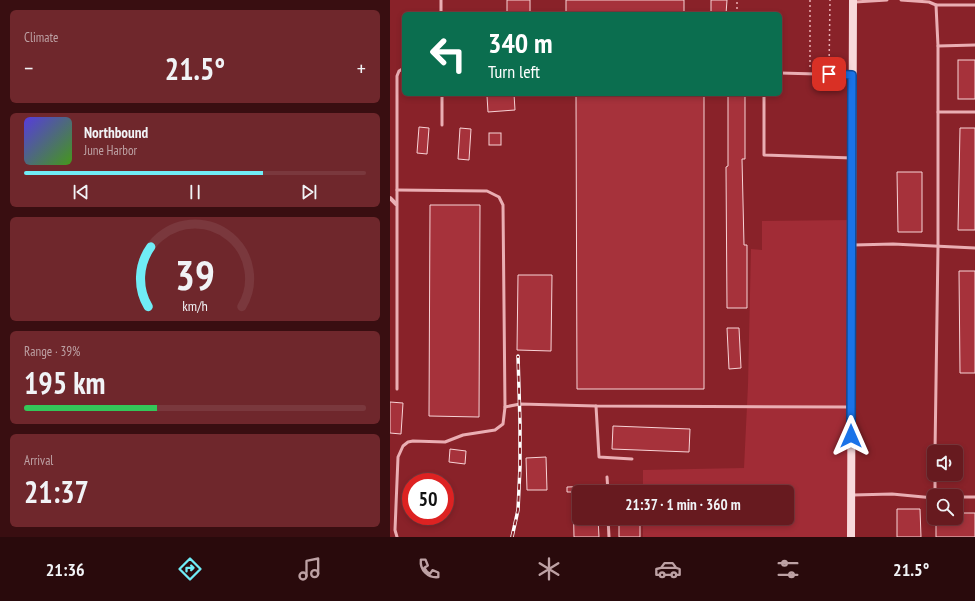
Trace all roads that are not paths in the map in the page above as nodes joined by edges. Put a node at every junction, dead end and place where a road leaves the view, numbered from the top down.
1 (441, 0) edge
2 (888, 0) edge
3 (901, 0) edge
4 (853, 1) edge
5 (936, 5) junction
6 (975, 5) edge
7 (441, 12) edge
8 (975, 45) edge
9 (938, 46) junction
10 (402, 69) edge
11 (782, 73) edge
12 (852, 75) junction
13 (442, 96) edge
14 (764, 96) edge
15 (938, 112) junction
16 (975, 112) edge
17 (442, 125) dead end
18 (852, 158) junction
19 (397, 190) junction
20 (390, 198) edge
21 (396, 204) junction
22 (852, 245) junction
23 (938, 247) junction
24 (975, 248) edge
25 (397, 389) dead end
26 (596, 406) junction
27 (505, 407) junction
28 (851, 407) junction
29 (935, 445) edge
30 (632, 459) dead end
31 (607, 477) dead end
32 (608, 485) edge
33 (851, 495) junction
34 (927, 496) edge
35 (963, 497) edge
36 (975, 497) edge
37 (608, 525) edge
38 (397, 537) edge
39 (609, 537) edge
40 (851, 537) edge

1 - 7 lane
2 - 4 lane
3 - 5 lane
4 - 12 main road
5 - 6 lane
5 - 9 lane
8 - 9 lane
9 - 15 lane
10 - 19 lane
11 - 12 lane
12 - 18 main road
13 - 17 lane
14 - 18 lane
15 - 16 lane
15 - 23 lane
18 - 22 main road
19 - 21 lane
19 - 27 lane
20 - 21 street
21 - 25 lane
22 - 23 lane
22 - 28 main road
23 - 24 lane
23 - 29 lane
26 - 27 lane
26 - 28 lane
26 - 30 lane
27 - 38 lane
28 - 33 main road
31 - 32 lane
33 - 34 lane
33 - 40 main road
35 - 36 lane
37 - 39 lane

